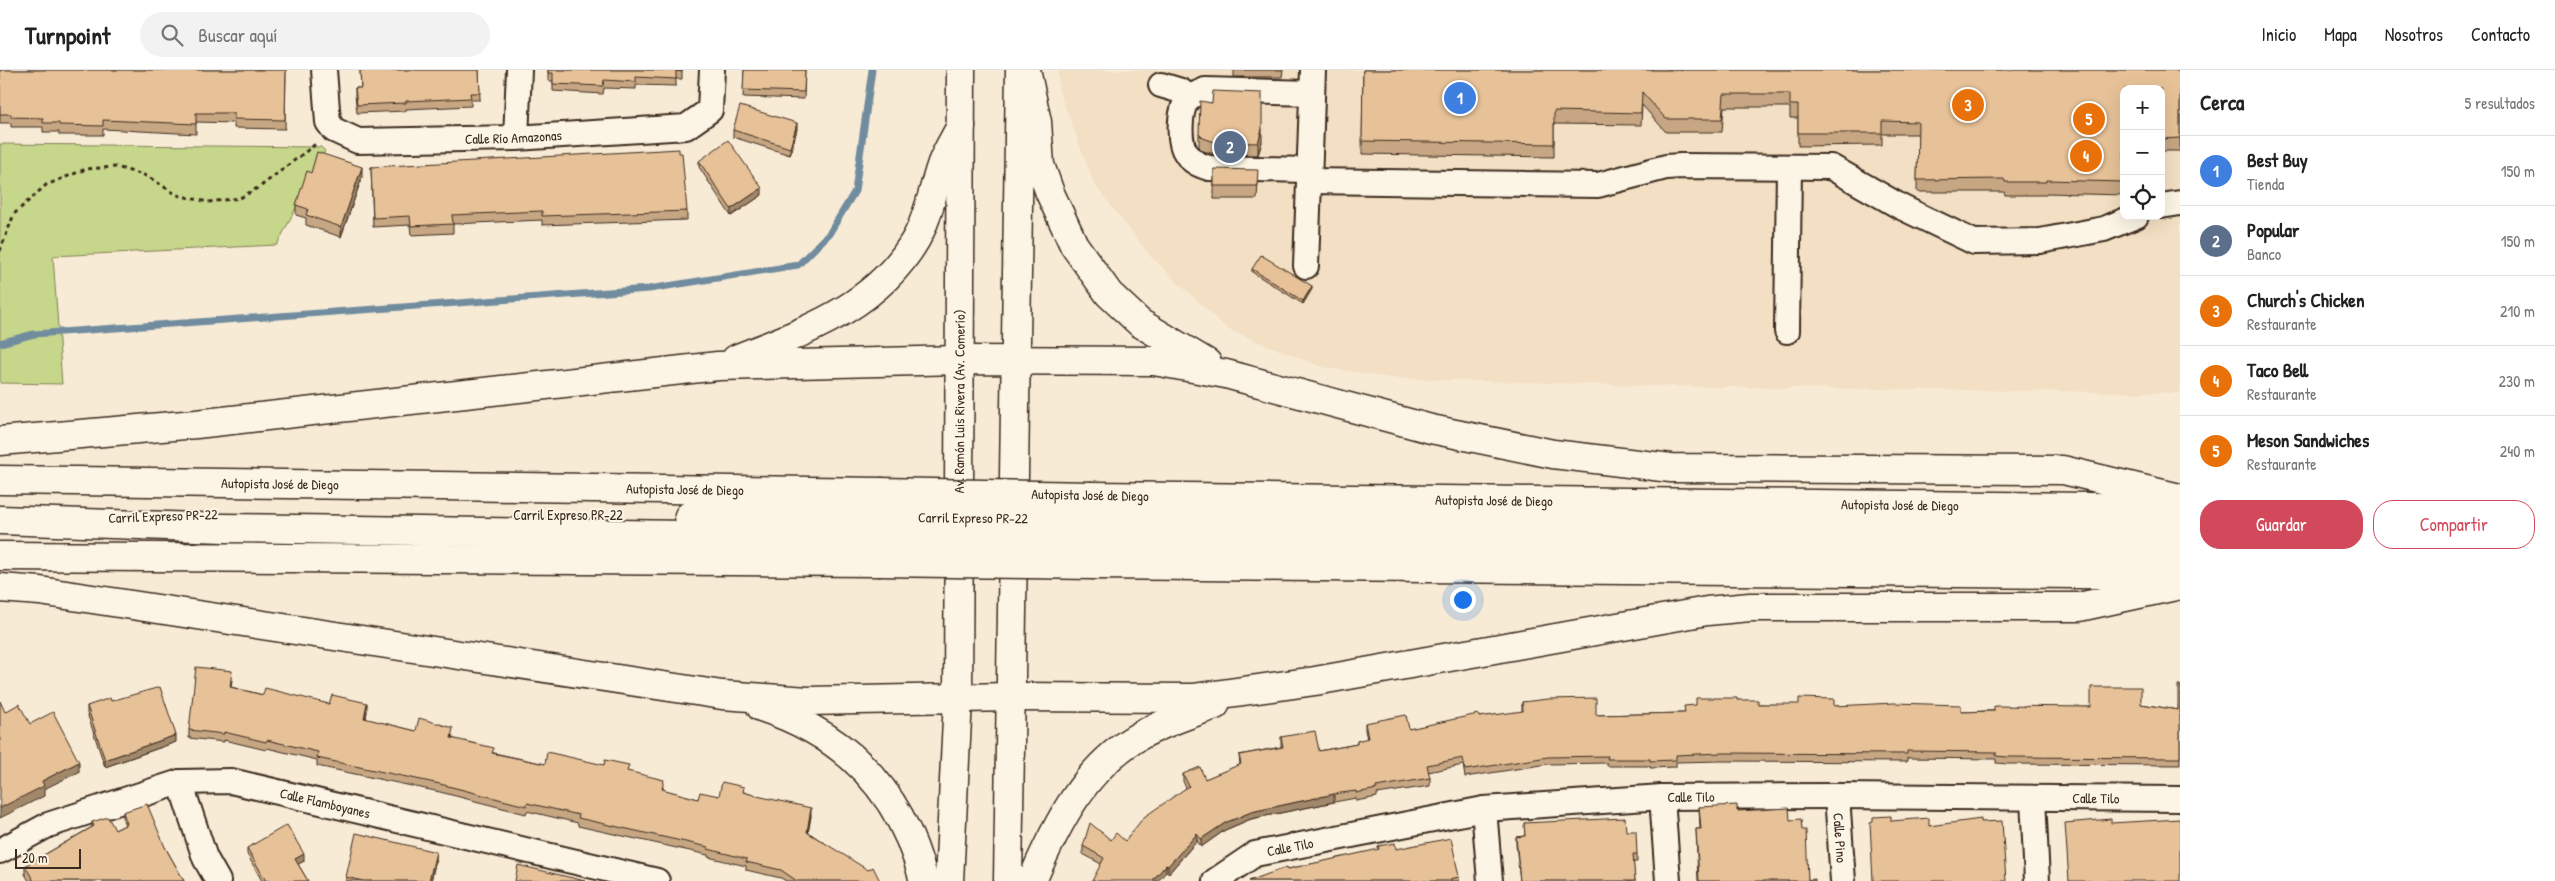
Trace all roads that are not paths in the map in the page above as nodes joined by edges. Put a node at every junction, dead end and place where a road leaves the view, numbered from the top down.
1 (324, 70) edge
2 (519, 70) edge
3 (712, 70) edge
4 (961, 70) edge
5 (1020, 70) edge
6 (1026, 70) edge
7 (1312, 81) edge
8 (1161, 85) dead end
9 (1189, 97) junction
10 (961, 126) junction
11 (516, 138) junction
12 (1789, 167) junction
13 (1309, 175) junction
14 (2180, 203) edge
15 (2165, 205) edge
16 (2126, 220) edge
17 (1306, 266) dead end
18 (1787, 331) dead end
19 (960, 360) junction
20 (1017, 360) junction
21 (718, 366) junction
22 (1226, 374) junction
23 (0, 441) edge
24 (0, 480) edge
25 (2180, 498) edge
26 (2180, 508) edge
27 (0, 520) edge
28 (879, 527) junction
29 (1091, 530) junction
30 (2180, 531) edge
31 (2180, 553) edge
32 (0, 556) edge
33 (2180, 575) edge
34 (2180, 586) edge
35 (0, 588) edge
36 (1257, 689) junction
37 (722, 694) junction
38 (1011, 697) junction
39 (958, 699) junction
40 (180, 782) junction
41 (1837, 796) junction
42 (1662, 797) junction
43 (2033, 798) junction
44 (2180, 800) edge
45 (1484, 809) junction
46 (0, 851) edge
47 (218, 881) edge
48 (657, 881) edge
49 (924, 881) edge
50 (949, 881) edge
51 (1008, 881) edge
52 (1032, 881) edge
53 (1215, 881) edge
54 (1490, 881) edge
55 (1668, 881) edge
56 (1843, 881) edge
57 (2037, 881) edge

1 - 11 street, Calle Río Amazonas
2 - 11 street
3 - 11 street, Calle Río Amazonas
4 - 10 main road, Av. Ramón Luis Rivera (Av. Comerío)
5 - 20 main road
6 - 22 main road
7 - 9 street
7 - 13 street
8 - 9 street
9 - 13 street
10 - 19 main road, Av. Ramón Luis Rivera (Av. Comerío)
10 - 21 main road
12 - 13 street
12 - 16 street
12 - 18 street
13 - 17 street
14 - 15 street
19 - 20 main road
19 - 21 main road
19 - 39 main road, Av. Ramón Luis Rivera (Av. Comerío)
20 - 22 main road
20 - 38 main road
21 - 23 main road
22 - 25 main road
24 - 28 main road, Autopista José de Diego
26 - 29 main road, Autopista José de Diego
27 - 28 main road, Carril Expreso PR-22
28 - 29 main road, Autopista José de Diego, bridge
28 - 29 main road, Autopista José de Diego, bridge
28 - 32 main road, Autopista José de Diego
29 - 30 main road
29 - 31 main road
29 - 33 main road, Autopista José de Diego
34 - 36 main road
35 - 37 main road
36 - 38 main road
36 - 52 main road
37 - 39 main road
37 - 49 main road
38 - 39 main road
38 - 51 main road
39 - 50 main road, Av. Ramón Luis Rivera (Av. Comerío)
40 - 46 street, Calle Flamboyanes
40 - 47 street
40 - 48 street, Calle Flamboyanes
41 - 42 street, Calle Tilo
41 - 43 street, Calle Tilo
41 - 56 street, Calle Pino
42 - 45 street, Calle Tilo
42 - 55 street
43 - 44 street, Calle Tilo
43 - 57 street
45 - 53 street, Calle Tilo
45 - 54 street

